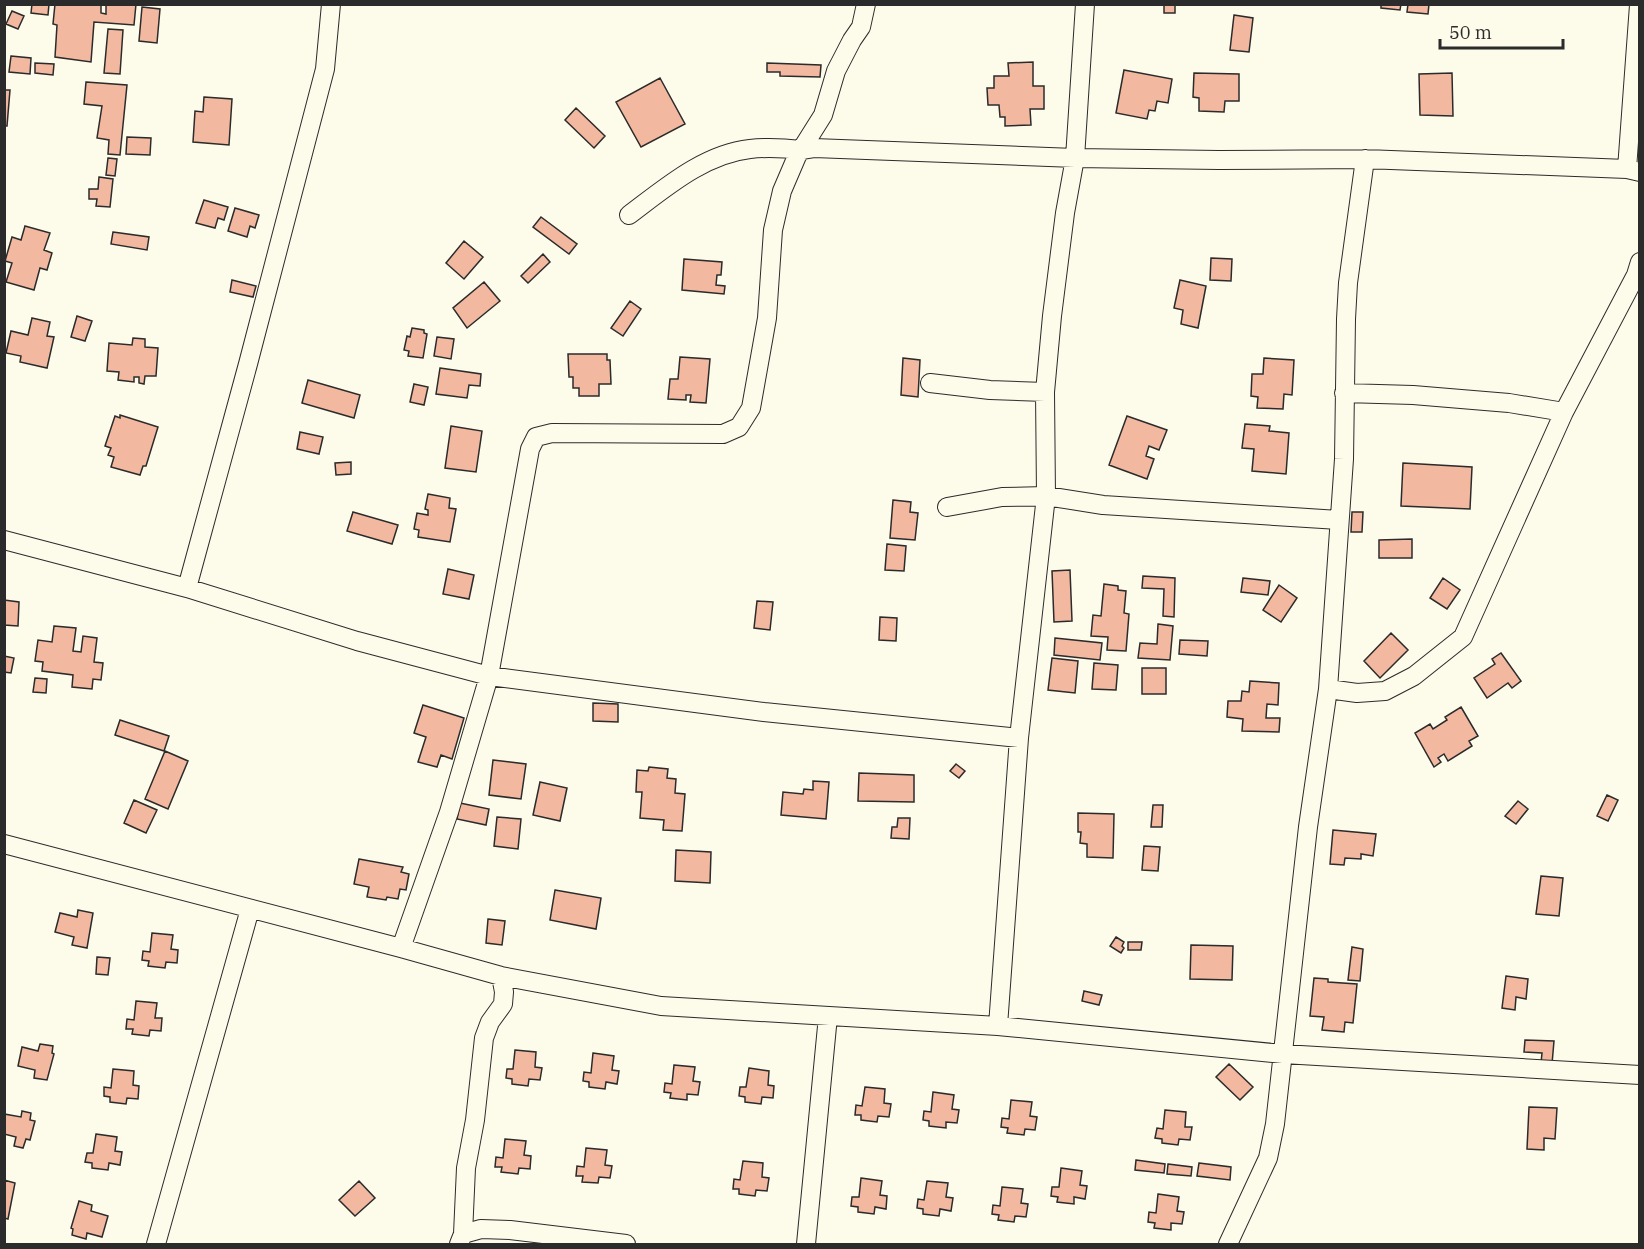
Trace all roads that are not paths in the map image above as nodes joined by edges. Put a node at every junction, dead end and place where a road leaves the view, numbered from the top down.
1 (331, 4) edge
2 (866, 4) edge
3 (1085, 4) edge
4 (1639, 5) edge
5 (801, 150) junction
6 (1075, 158) junction
7 (1365, 159) junction
8 (1633, 171) edge
9 (629, 215) dead end
10 (1640, 262) edge
11 (930, 383) dead end
12 (1045, 392) junction
13 (1344, 393) junction
14 (1564, 412) junction
15 (1046, 496) junction
16 (947, 507) dead end
17 (1339, 520) junction
18 (4, 540) edge
19 (187, 588) junction
20 (489, 676) junction
21 (1328, 689) junction
22 (1019, 738) junction
23 (4, 844) edge
24 (250, 909) junction
25 (401, 948) junction
26 (501, 976) junction
27 (828, 1016) junction
28 (998, 1026) junction
29 (1283, 1054) junction
30 (1640, 1075) edge
31 (461, 1239) edge
32 (156, 1245) edge
33 (626, 1245) edge
34 (806, 1245) edge
35 (1228, 1245) edge

1 - 19 street
2 - 5 street
3 - 6 street
4 - 8 street
5 - 6 street
5 - 9 street
5 - 20 street
6 - 7 street
6 - 12 street
7 - 8 street
7 - 13 street
10 - 14 street
11 - 12 street
12 - 15 street
13 - 14 street
13 - 17 street
14 - 21 street
15 - 16 street
15 - 17 street
15 - 22 street
17 - 21 street
18 - 19 street
19 - 20 street
20 - 22 street
20 - 25 street
21 - 29 street
22 - 28 street
23 - 24 street
24 - 25 street
24 - 32 street
25 - 26 street
26 - 27 street
26 - 31 street
27 - 28 street
27 - 34 street
28 - 29 street
29 - 30 street
29 - 35 street
31 - 33 street

